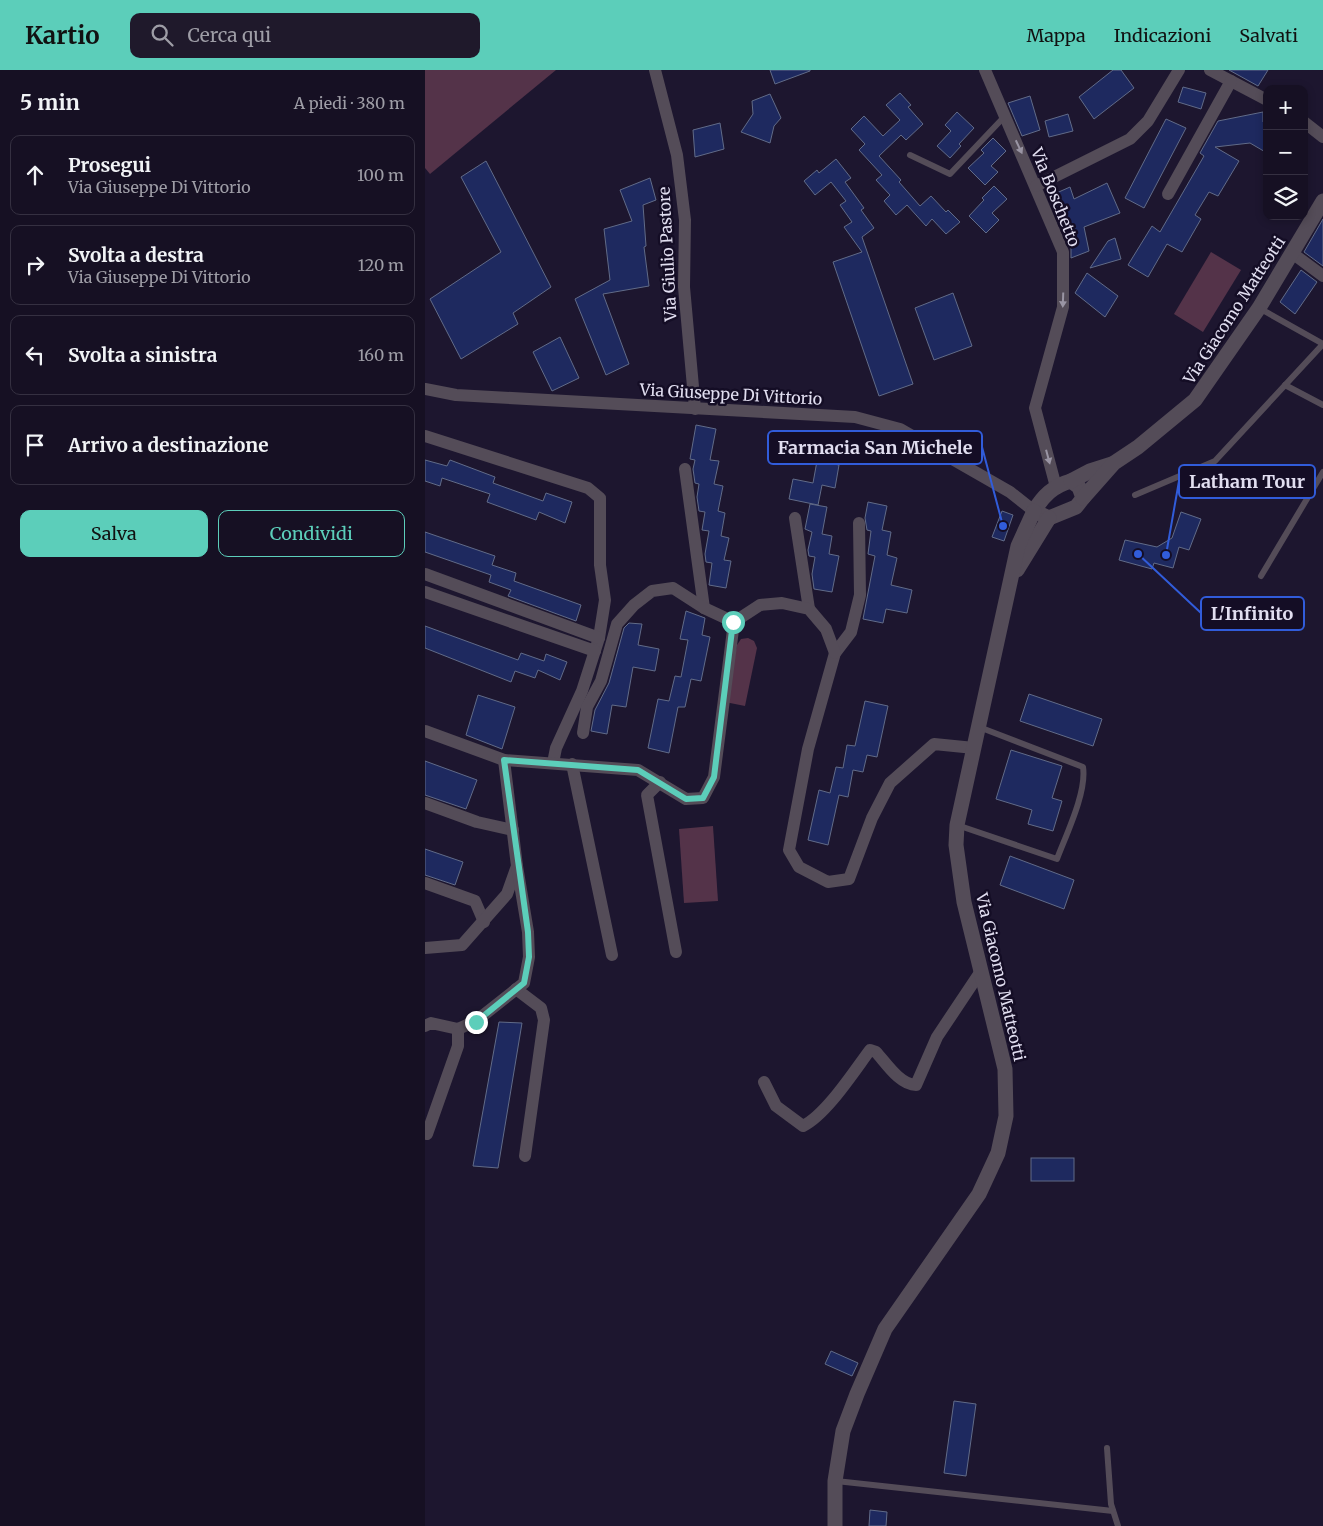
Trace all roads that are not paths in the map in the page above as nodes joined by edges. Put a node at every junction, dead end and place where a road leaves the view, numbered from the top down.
1 (655, 70) edge
2 (985, 70) edge
3 (1179, 70) edge
4 (1210, 70) edge
5 (1231, 81) junction
6 (1263, 98) edge
7 (1005, 116) junction
8 (1308, 125) edge
9 (1323, 137) edge
10 (910, 155) dead end
11 (1036, 186) junction
12 (1168, 194) dead end
13 (1323, 201) edge
14 (1292, 253) junction
15 (1323, 276) edge
16 (1259, 308) junction
17 (1285, 385) junction
18 (425, 392) edge
19 (1323, 405) edge
20 (695, 408) junction
21 (425, 436) edge
22 (1114, 464) junction
23 (685, 469) dead end
24 (1323, 472) edge
25 (1071, 481) junction
26 (1056, 487) junction
27 (1135, 495) dead end
28 (1083, 498) junction
29 (1038, 505) junction
30 (795, 518) dead end
31 (1049, 518) junction
32 (859, 523) dead end
33 (425, 574) edge
34 (1261, 576) dead end
35 (1011, 580) junction
36 (425, 592) edge
37 (705, 608) junction
38 (809, 609) junction
39 (733, 622) junction
40 (599, 638) junction
41 (595, 651) junction
42 (835, 653) junction
43 (979, 727) junction
44 (425, 731) edge
45 (583, 733) dead end
46 (974, 748) junction
47 (504, 760) junction
48 (553, 763) junction
49 (572, 764) junction
50 (660, 782) junction
51 (425, 803) edge
52 (957, 825) junction
53 (513, 830) junction
54 (517, 866) junction
55 (425, 882) edge
56 (484, 922) junction
57 (425, 948) edge
58 (676, 952) dead end
59 (613, 955) dead end
60 (981, 971) junction
61 (516, 989) junction
62 (425, 1026) edge
63 (458, 1030) junction
64 (764, 1082) dead end
65 (427, 1134) dead end
66 (525, 1156) dead end
67 (1107, 1448) dead end
68 (835, 1481) junction
69 (1113, 1510) junction
70 (835, 1526) edge
71 (1118, 1526) edge

1 - 20 street, Via Giulio Pastore
2 - 7 street, Via Boschetto
3 - 11 street
4 - 5 street
5 - 6 street
5 - 12 street
7 - 10 lane
7 -> 11 street, Via Boschetto
8 - 9 street
11 -> 26 street, Via Boschetto
13 - 14 street, Via Giacomo Matteotti
14 - 15 street
14 - 16 street, Via Giacomo Matteotti
16 - 17 lane
16 - 22 street, Via Giacomo Matteotti
17 - 19 lane
17 - 27 lane
18 - 20 street, Via Giuseppe Di Vittorio
20 - 29 street, Via Giuseppe Di Vittorio
21 - 40 street
22 - 25 street, Via Giacomo Matteotti
22 - 28 street, Via Giacomo Matteotti
23 - 37 street
24 - 34 lane
25 - 26 street, Via Giacomo Matteotti
25 - 28 street
26 - 29 street, Via Giacomo Matteotti
28 - 31 street, Via Giacomo Matteotti
29 - 31 street
29 - 35 street, Via Giacomo Matteotti
30 - 38 street
31 - 35 street, Via Giacomo Matteotti
32 - 42 street
33 - 40 street
35 - 43 street, Via Giacomo Matteotti
36 - 41 street
37 - 39 street
37 - 45 street
38 - 39 street
38 - 42 street
39 - 50 street
40 - 41 street
41 - 48 street
42 - 46 street
43 - 46 street, Via Giacomo Matteotti
43 - 52 lane
44 - 47 street
46 - 52 street, Via Giacomo Matteotti
47 - 48 street
47 - 53 street
48 - 49 street
49 - 50 street
49 - 59 street
50 - 58 street
51 - 53 street
52 - 60 street, Via Giacomo Matteotti
53 - 54 street
54 - 56 street
54 - 61 street
55 - 56 street
56 - 57 street
60 - 64 street
60 - 68 street, Via Giacomo Matteotti
61 - 63 street
61 - 66 street
62 - 63 street
63 - 65 street
67 - 69 lane
68 - 69 lane
68 - 70 street, Via Giacomo Matteotti
69 - 71 lane

